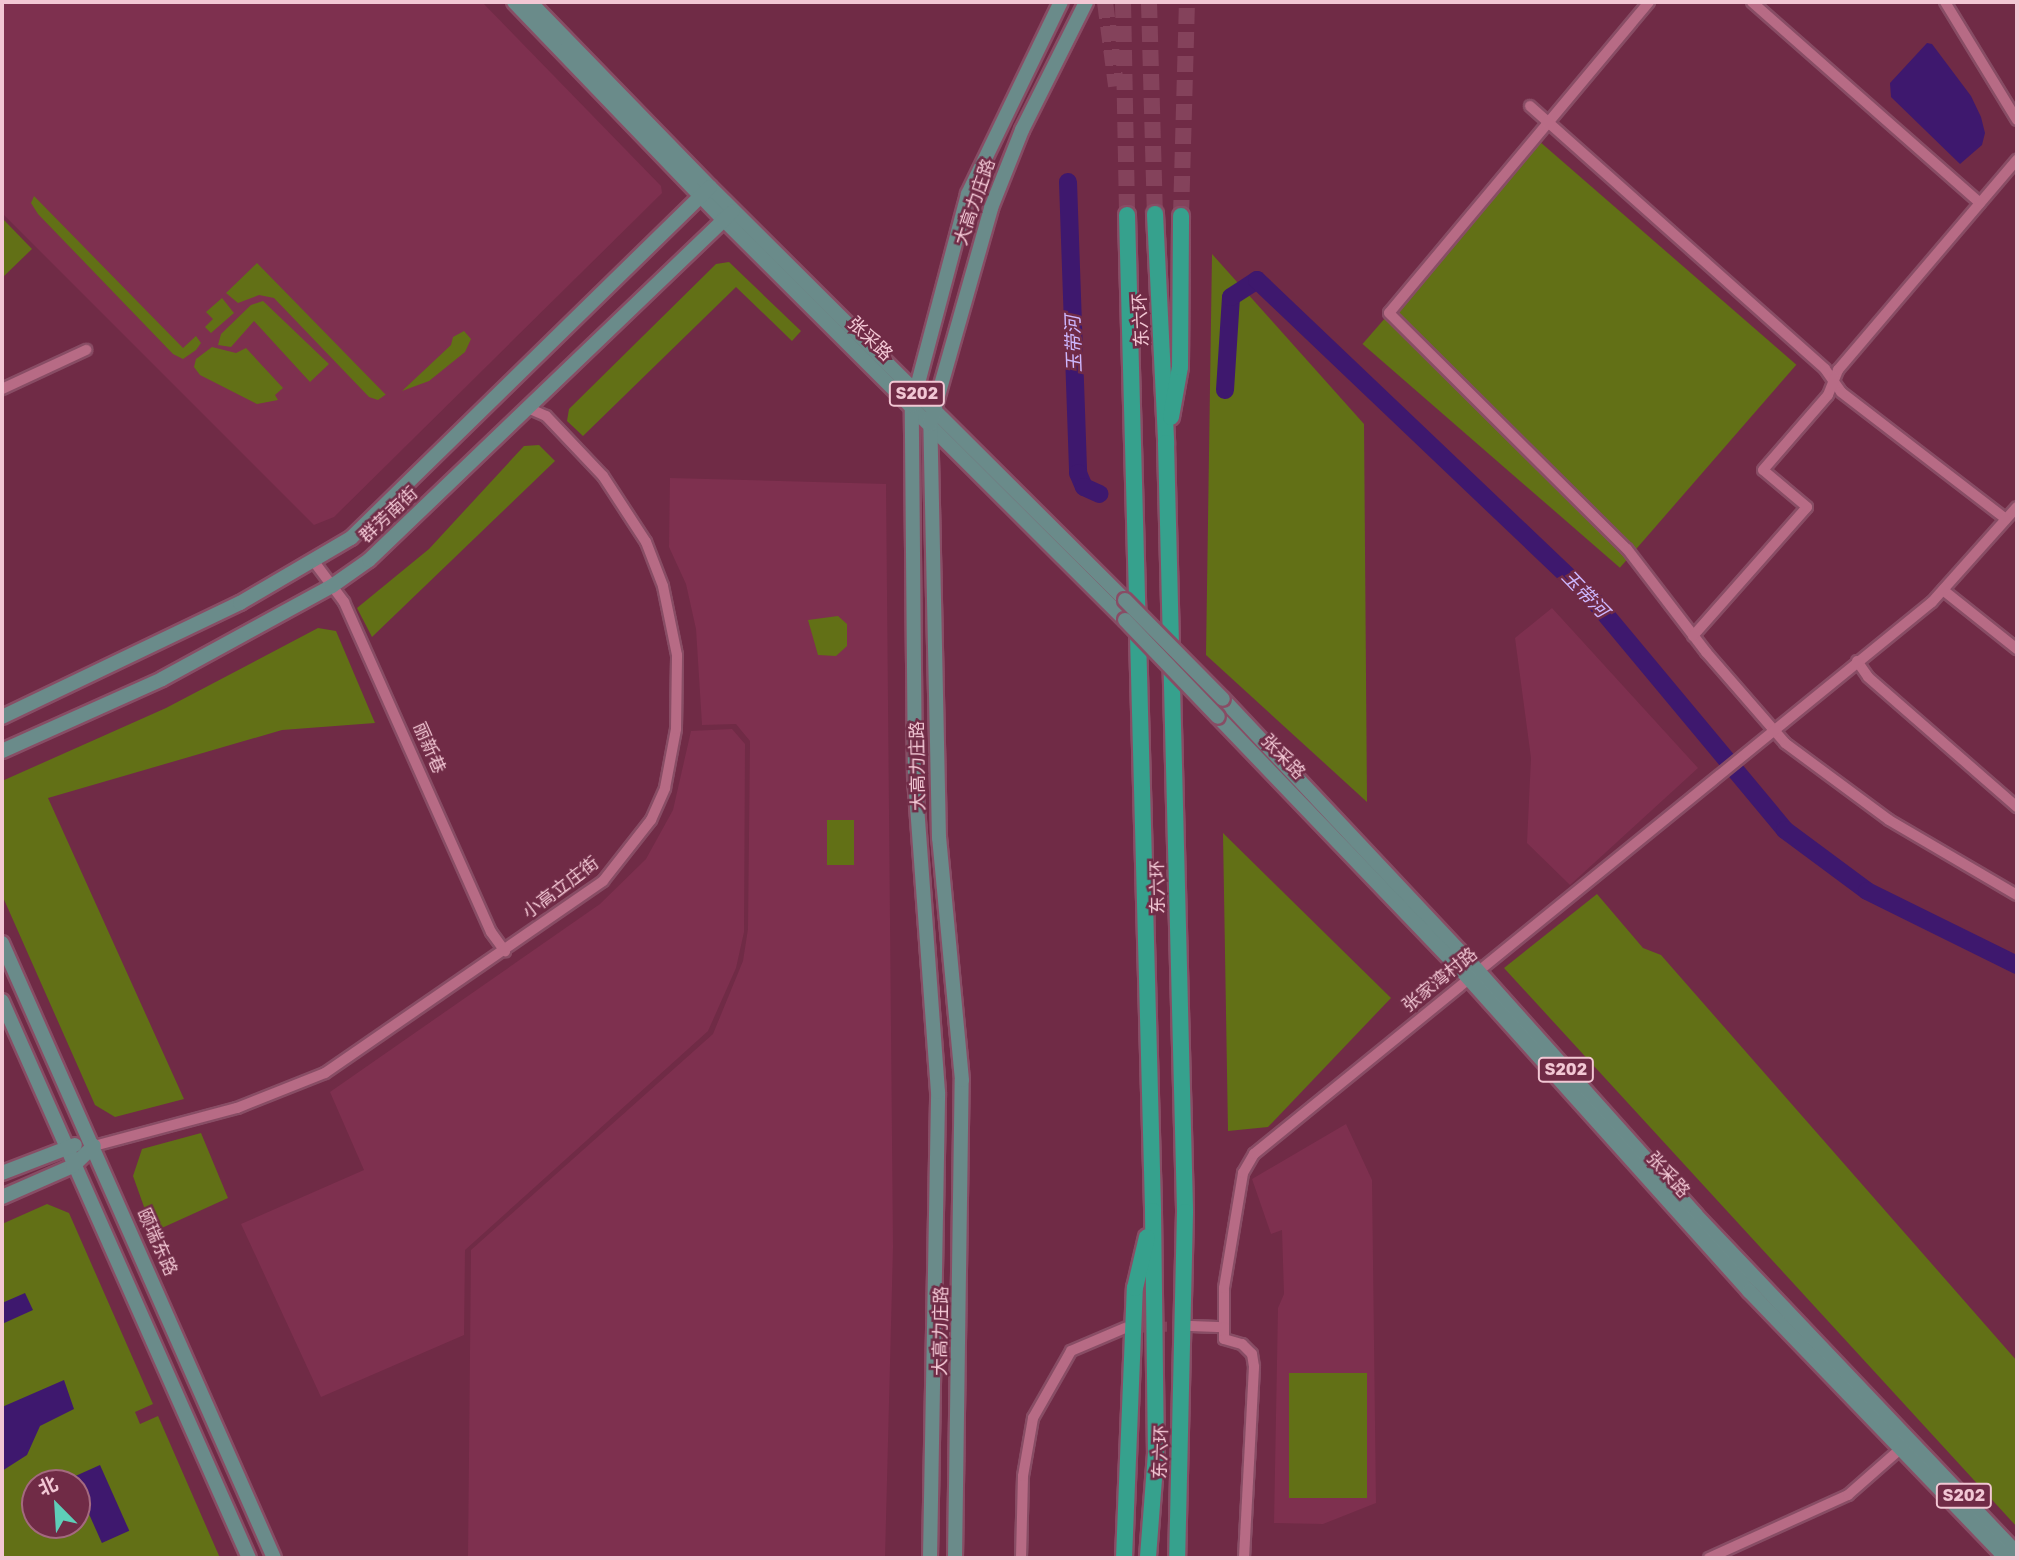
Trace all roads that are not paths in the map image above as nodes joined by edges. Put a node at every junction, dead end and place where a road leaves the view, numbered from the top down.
1 (514, 2) edge
2 (530, 2) edge
3 (1061, 2) edge
4 (1086, 2) edge
5 (1649, 2) edge
6 (1752, 2) edge
7 (1945, 2) edge
8 (1530, 106) dead end
9 (1546, 120) junction
10 (2017, 120) edge
11 (2017, 160) edge
12 (705, 191) junction
13 (1980, 203) junction
14 (1155, 214) tunnel mouth
15 (728, 215) junction
16 (1127, 215) tunnel mouth
17 (1181, 216) tunnel mouth
18 (86, 350) dead end
19 (1833, 381) junction
20 (2, 389) edge
21 (914, 399) junction
22 (528, 408) junction
23 (932, 417) junction
24 (1166, 443) junction
25 (933, 486) junction
26 (910, 489) junction
27 (2017, 507) edge
28 (2006, 519) junction
29 (315, 563) junction
30 (332, 586) junction
31 (1943, 590) junction
32 (1693, 636) junction
33 (2017, 649) edge
34 (1857, 660) junction
35 (2, 717) edge
36 (1772, 729) junction
37 (2, 751) edge
38 (2017, 807) edge
39 (2017, 895) edge
40 (2, 943) edge
41 (505, 951) junction
42 (1474, 976) junction
43 (2, 1000) edge
44 (66, 1145) junction
45 (94, 1146) junction
46 (72, 1166) junction
47 (2, 1173) edge
48 (2, 1197) edge
49 (1153, 1211) junction
50 (1191, 1326) tunnel mouth
51 (1224, 1326) junction
52 (1125, 1328) tunnel mouth
53 (1183, 1350) junction
54 (1905, 1444) junction
55 (2017, 1553) edge
56 (249, 1558) edge
57 (274, 1558) edge
58 (930, 1558) edge
59 (955, 1558) edge
60 (1021, 1558) edge
61 (1124, 1558) edge
62 (1148, 1558) edge
63 (1177, 1558) edge
64 (1188, 1558) edge
65 (1244, 1558) edge
66 (1709, 1558) edge
67 (2006, 1558) edge

1 - 12 main road, 张采路 / S202
2 - 12 main road, 张采路 / S202
3 - 21 main road, 大高力庄路
4 - 23 main road, 大高力庄路
5 - 9 street
6 - 13 street
7 - 10 street
8 - 9 street
9 - 19 street
9 - 32 street
11 - 13 street
12 - 15 main road, 张采路 / S202
12 - 29 main road, 群芳南街
13 - 19 street
14 - 24 highway, 东六环
15 - 21 main road, 张采路 / S202
15 - 22 main road, 群芳南街
16 - 49 highway, 东六环
17 - 24 highway
18 - 20 street
19 - 28 street
19 - 32 street
21 - 23 main road, 张采路 / S202
21 - 26 main road, 大高力庄路
22 - 30 main road, 群芳南街
22 - 41 street, 小高立庄街
23 - 25 main road, 大高力庄路
23 - 42 main road, 张采路 / S202, bridge
23 - 42 main road, 张采路 / S202, bridge
24 - 53 highway, 东六环
25 - 26 main road
25 - 59 main road, 大高力庄路
26 - 58 main road, 大高力庄路
27 - 28 street, 张家湾村路
28 - 31 street, 张家湾村路
29 - 30 street, 丽新巷
29 - 35 main road, 群芳南街
30 - 37 main road, 群芳南街
30 - 41 street, 丽新巷
31 - 33 street
31 - 34 street, 张家湾村路
32 - 36 street
34 - 36 street, 张家湾村路
34 - 38 street
36 - 39 street
36 - 42 street, 张家湾村路
40 - 45 main road, 颐瑞东路
41 - 45 street, 小高立庄街
42 - 51 street, 张家湾村路
42 - 54 main road, 张采路 / S202
43 - 44 main road
44 - 45 main road
44 - 46 main road
44 - 47 main road
45 - 46 main road
45 - 57 main road, 颐瑞东路
46 - 48 main road
46 - 56 main road
49 - 61 highway
49 - 62 highway, 东六环
50 - 51 street
51 - 65 street
52 - 60 street
53 - 63 highway, 东六环
53 - 64 highway
54 - 55 main road, 张采路 / S202
54 - 66 street
54 - 67 main road, 张采路 / S202

